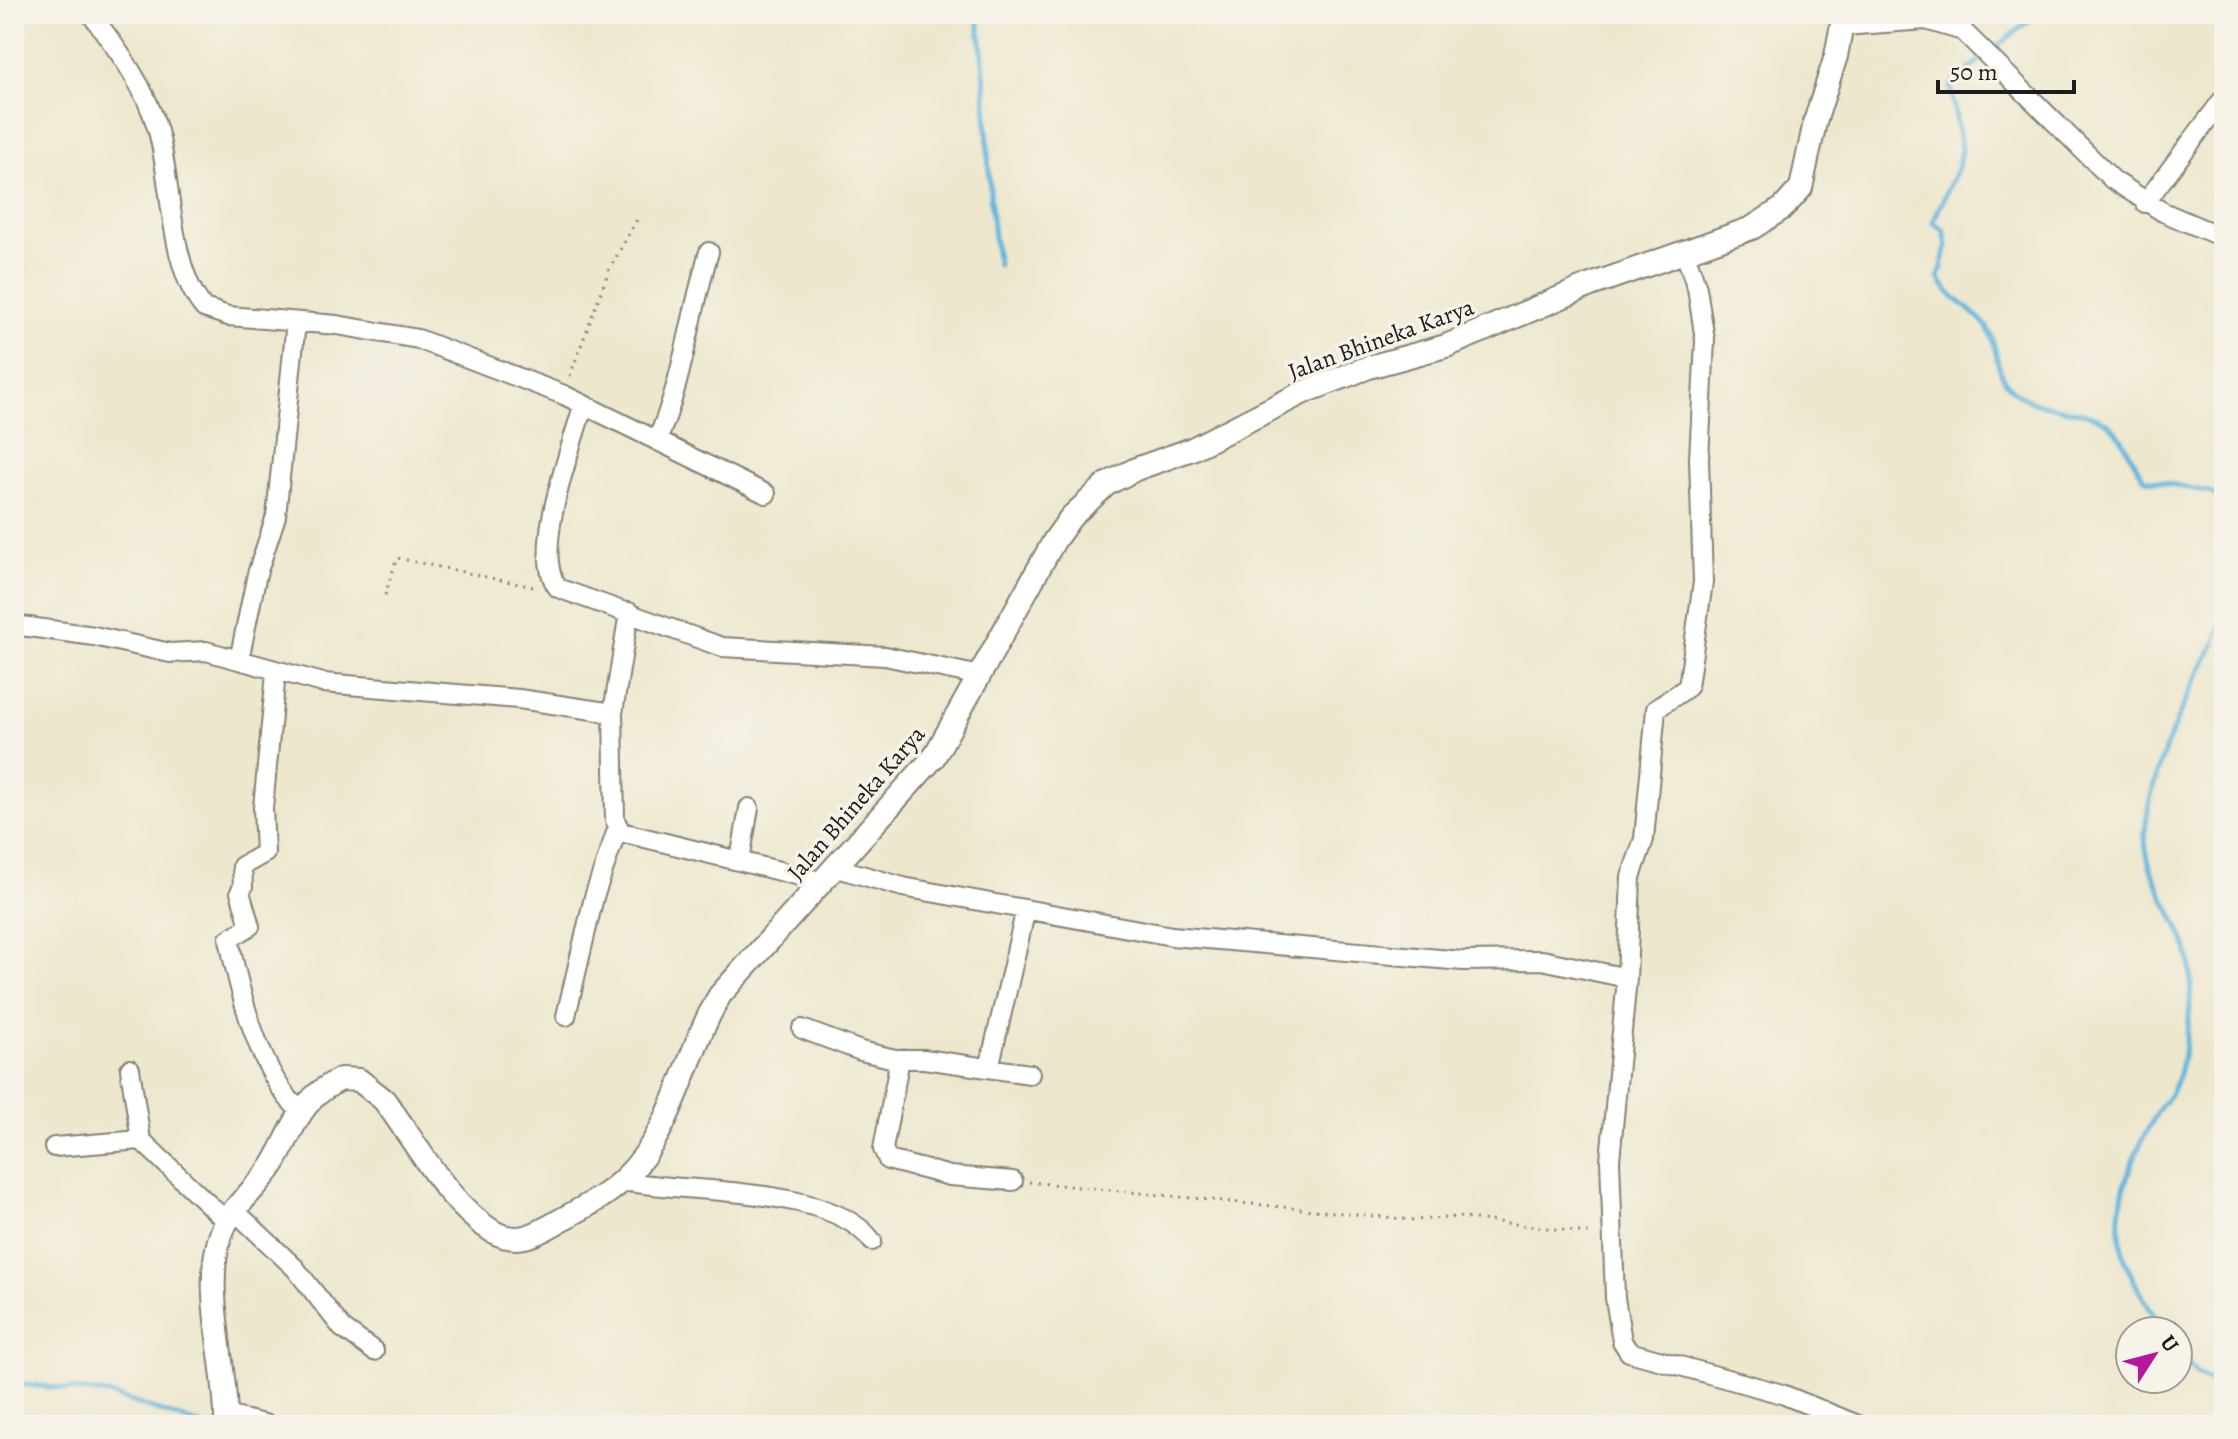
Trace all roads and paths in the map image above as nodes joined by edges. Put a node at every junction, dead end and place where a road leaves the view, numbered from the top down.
1 (91, 14) edge
2 (1844, 20) edge
3 (2224, 98) edge
4 (2145, 203) junction
5 (639, 216) dead end
6 (2224, 238) edge
7 (709, 252) dead end
8 (1685, 253) junction
9 (296, 322) junction
10 (564, 395) junction
11 (583, 406) junction
12 (657, 441) junction
13 (766, 494) dead end
14 (558, 588) junction
15 (385, 595) dead end
16 (629, 612) junction
17 (14, 625) edge
18 (239, 660) junction
19 (276, 673) junction
20 (980, 676) junction
21 (613, 713) junction
22 (749, 808) dead end
23 (618, 827) junction
24 (740, 860) junction
25 (830, 875) junction
26 (1026, 909) junction
27 (1627, 978) junction
28 (566, 1016) dead end
29 (802, 1029) dead end
30 (895, 1059) junction
31 (989, 1068) junction
32 (130, 1069) dead end
33 (1030, 1074) dead end
34 (300, 1110) junction
35 (141, 1140) junction
36 (54, 1147) dead end
37 (622, 1181) junction
38 (1013, 1181) joint
39 (231, 1216) junction
40 (1613, 1236) junction
41 (872, 1241) dead end
42 (374, 1351) dead end
43 (226, 1422) edge
44 (268, 1425) edge
45 (1858, 1425) edge

1 - 9 street
2 - 4 street
2 - 8 street, Jalan Bhineka Karya
3 - 4 street
4 - 6 street
5 - 10 path
7 - 12 street
8 - 20 street, Jalan Bhineka Karya
8 - 27 street
9 - 10 street
9 - 18 street
10 - 11 street
11 - 12 street
11 - 14 street
12 - 13 street
14 - 15 path
14 - 16 street
16 - 20 street
16 - 21 street
17 - 18 street
18 - 19 street
19 - 21 street
19 - 34 street
20 - 25 street, Jalan Bhineka Karya
21 - 23 street
22 - 24 street
23 - 24 street
23 - 28 street
24 - 25 street
25 - 26 street
25 - 37 street, Jalan Bhineka Karya
26 - 27 street
26 - 31 street
27 - 40 street
29 - 30 street
30 - 31 street
30 - 38 street
31 - 33 street
32 - 35 street
34 - 37 street, Jalan Bhineka Karya
34 - 39 street, Jalan Bhineka Karya
35 - 36 street
35 - 39 street
37 - 41 street
38 - 40 path
39 - 42 street
39 - 43 street, Jalan Bhineka Karya
40 - 45 street
43 - 44 street

